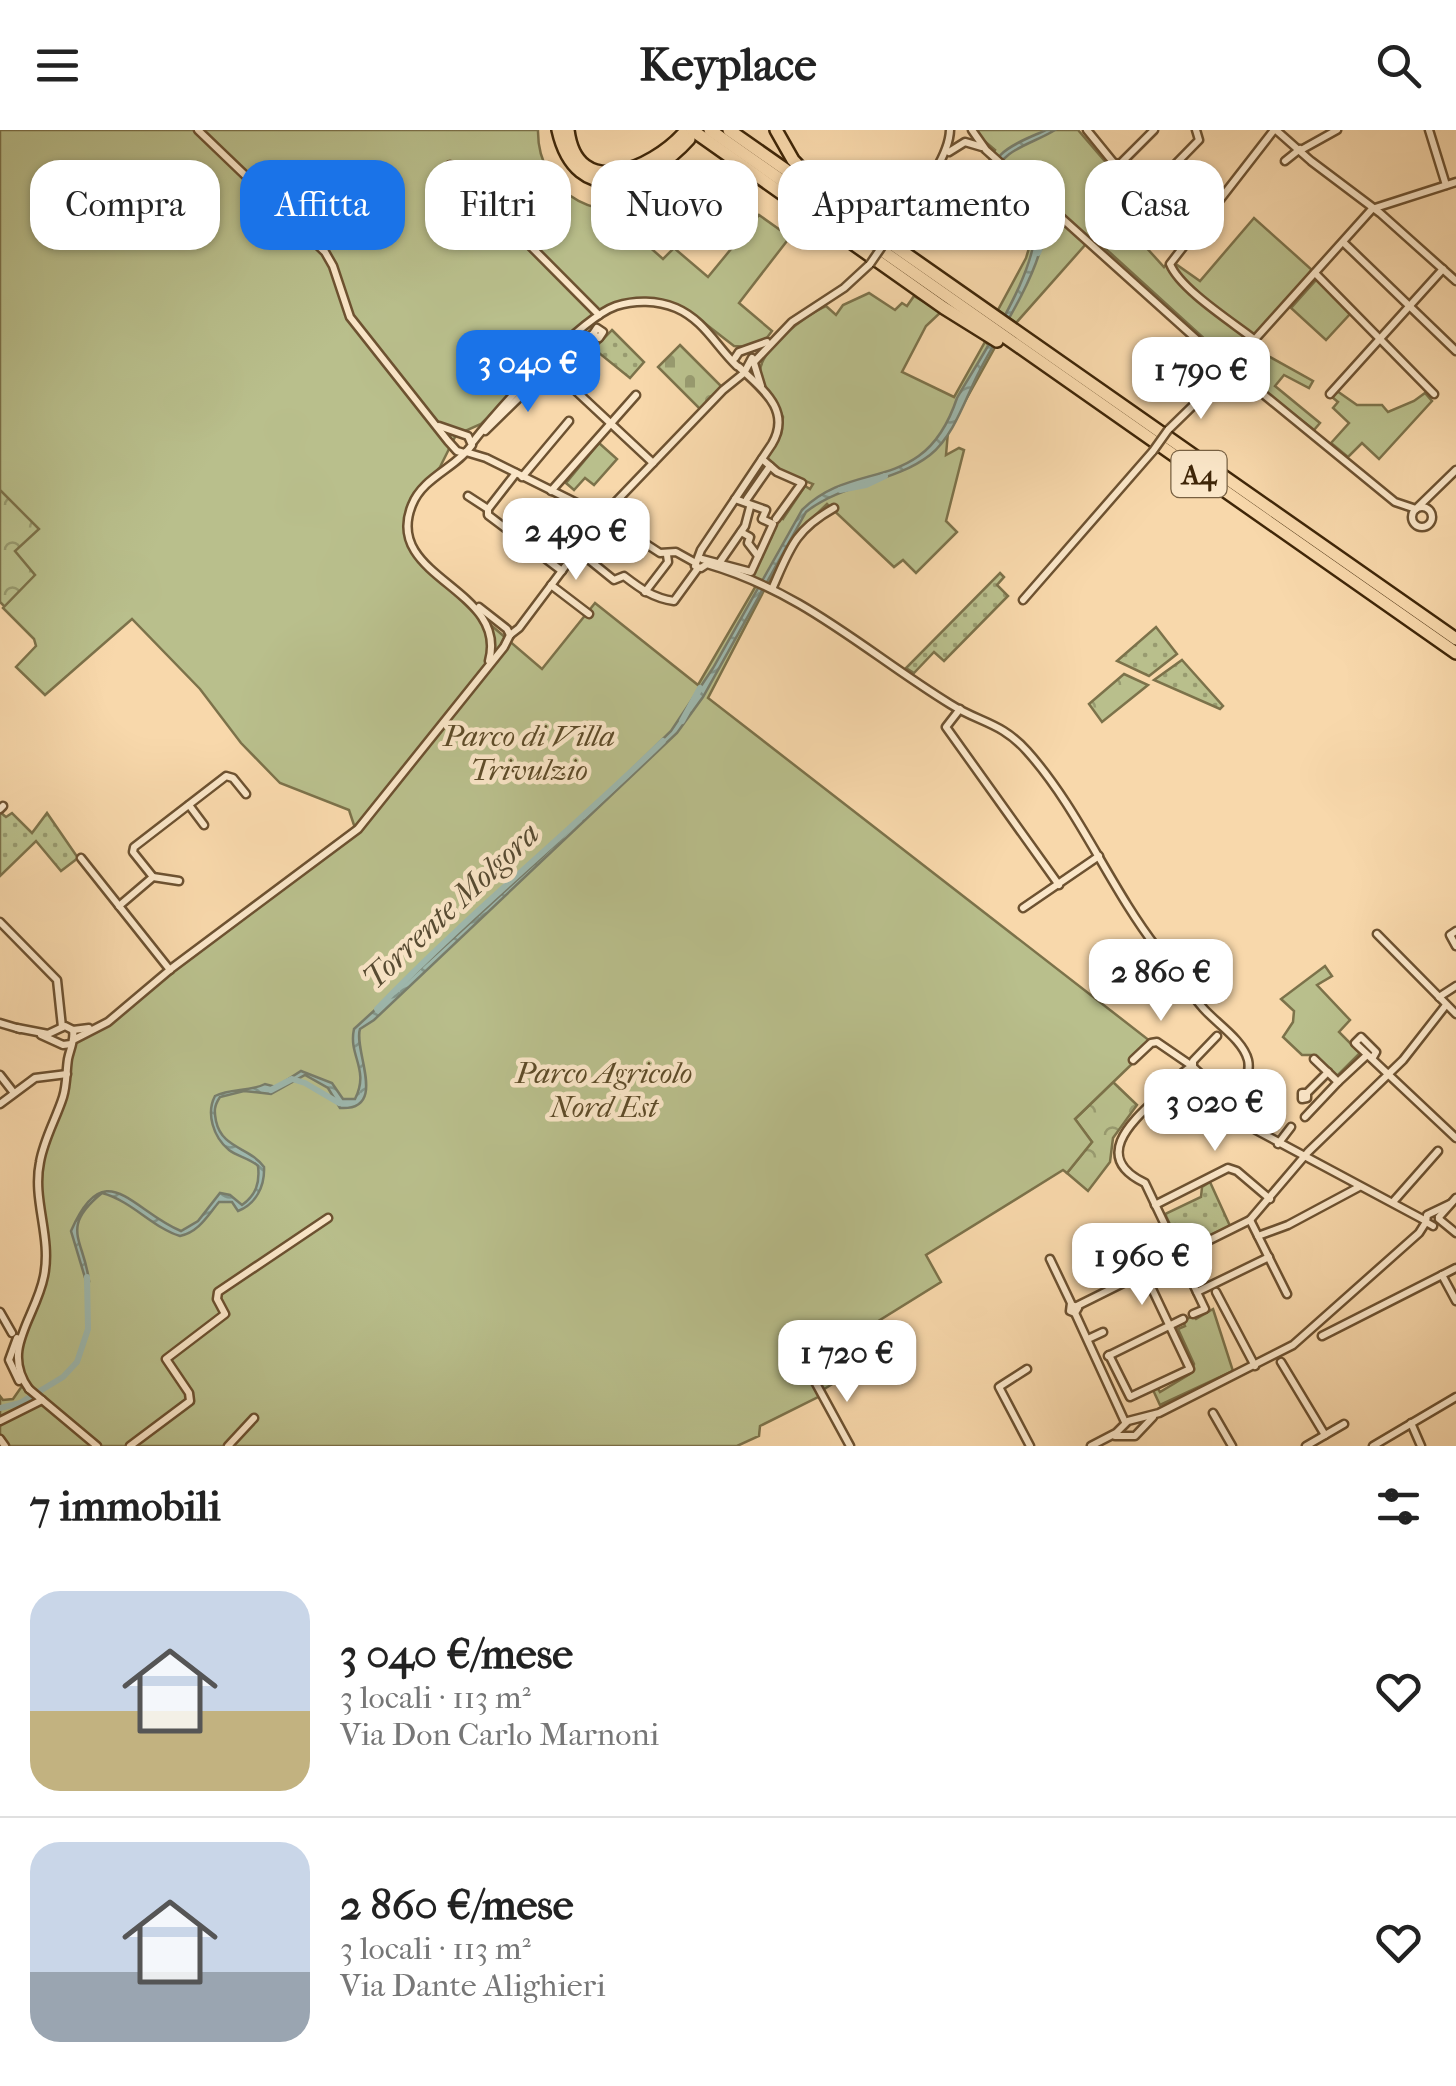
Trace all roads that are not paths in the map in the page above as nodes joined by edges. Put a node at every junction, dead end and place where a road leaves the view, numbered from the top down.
1 (198, 130) edge
2 (558, 130) edge
3 (568, 130) edge
4 (710, 130) edge
5 (729, 130) edge
6 (776, 130) edge
7 (972, 130) edge
8 (1087, 130) edge
9 (1154, 130) edge
10 (1196, 130) edge
11 (1275, 130) edge
12 (1336, 130) edge
13 (1429, 130) edge
14 (950, 132) edge
15 (688, 134) edge
16 (962, 142) junction
17 (986, 150) junction
18 (1301, 150) junction
19 (795, 160) edge
20 (941, 160) joint
21 (1111, 160) edge
22 (1124, 160) edge
23 (1180, 160) edge
24 (1286, 160) dead end
25 (778, 165) edge
26 (1456, 182) edge
27 (1446, 185) junction
28 (1224, 194) edge
29 (1374, 208) junction
30 (1343, 242) junction
31 (534, 250) edge
32 (880, 250) edge
33 (897, 250) edge
34 (1180, 250) edge
35 (1443, 269) junction
36 (1315, 273) junction
37 (1456, 281) edge
38 (1410, 306) junction
39 (598, 315) junction
40 (992, 327) junction
41 (593, 334) dead end
42 (712, 336) junction
43 (776, 336) junction
44 (1004, 336) junction
45 (1380, 340) junction
46 (1251, 344) junction
47 (742, 351) junction
48 (1456, 351) edge
49 (761, 354) junction
50 (744, 364) junction
51 (1226, 364) junction
52 (1242, 367) junction
53 (1232, 379) junction
54 (758, 381) junction
55 (730, 384) junction
56 (528, 385) junction
57 (1252, 385) junction
58 (1209, 390) junction
59 (576, 391) dead end
60 (1330, 394) dead end
61 (1434, 394) dead end
62 (636, 395) dead end
63 (488, 421) junction
64 (569, 422) dead end
65 (434, 423) junction
66 (610, 424) junction
67 (442, 433) junction
68 (459, 433) junction
69 (474, 442) junction
70 (454, 448) junction
71 (465, 453) junction
72 (1338, 456) junction
73 (486, 458) junction
74 (762, 460) junction
75 (653, 463) junction
76 (770, 466) junction
77 (1456, 470) edge
78 (438, 472) junction
79 (519, 475) junction
80 (551, 491) junction
81 (1436, 491) junction
82 (468, 496) dead end
83 (736, 499) junction
84 (748, 503) junction
85 (834, 508) dead end
86 (1417, 508) junction
87 (488, 509) junction
88 (1430, 512) junction
89 (603, 516) junction
90 (776, 518) dead end
91 (1412, 520) junction
92 (741, 532) junction
93 (577, 550) junction
94 (667, 555) junction
95 (758, 556) junction
96 (700, 562) junction
97 (720, 562) junction
98 (562, 570) junction
99 (551, 585) junction
100 (771, 587) junction
101 (645, 592) junction
102 (1023, 600) dead end
103 (469, 602) junction
104 (589, 614) dead end
105 (523, 622) junction
106 (504, 627) junction
107 (492, 636) junction
108 (509, 637) junction
109 (1456, 640) edge
110 (1456, 654) edge
111 (481, 675) junction
112 (960, 709) junction
113 (246, 794) dead end
114 (188, 805) junction
115 (204, 825) dead end
116 (1099, 856) junction
117 (80, 858) dead end
118 (153, 877) junction
119 (179, 881) dead end
120 (1058, 885) junction
121 (119, 906) junction
122 (1023, 908) dead end
123 (0, 922) edge
124 (1377, 934) dead end
125 (170, 970) junction
126 (1456, 986) edge
127 (1439, 997) junction
128 (1446, 1005) junction
129 (1456, 1014) edge
130 (1215, 1020) junction
131 (0, 1023) edge
132 (18, 1028) junction
133 (68, 1033) junction
134 (1217, 1036) junction
135 (59, 1043) junction
136 (1239, 1046) junction
137 (1314, 1059) dead end
138 (1133, 1060) dead end
139 (1192, 1066) junction
140 (1328, 1072) junction
141 (67, 1073) junction
142 (1388, 1074) junction
143 (0, 1075) edge
144 (1338, 1082) junction
145 (1302, 1091) dead end
146 (14, 1093) junction
147 (1228, 1098) junction
148 (1239, 1100) junction
149 (0, 1104) edge
150 (1241, 1111) junction
151 (1304, 1116) dead end
152 (1291, 1127) dead end
153 (1456, 1138) edge
154 (1278, 1144) junction
155 (1438, 1151) dead end
156 (1304, 1158) junction
157 (1360, 1186) junction
158 (1270, 1199) junction
159 (1453, 1201) edge
160 (1393, 1202) junction
161 (1156, 1206) junction
162 (328, 1218) dead end
163 (1432, 1219) junction
164 (1250, 1220) junction
165 (1454, 1232) edge
166 (1258, 1236) junction
167 (1180, 1256) junction
168 (1269, 1257) junction
169 (1050, 1259) dead end
170 (1456, 1268) edge
171 (1145, 1274) junction
172 (1442, 1275) junction
173 (1197, 1292) junction
174 (1216, 1292) dead end
175 (1287, 1294) dead end
176 (1456, 1301) edge
177 (1075, 1308) junction
178 (0, 1312) edge
179 (1334, 1312) junction
180 (1193, 1314) dead end
181 (1183, 1319) dead end
182 (1325, 1320) junction
183 (1346, 1323) junction
184 (1170, 1326) junction
185 (1103, 1332) dead end
186 (12, 1333) dead end
187 (1322, 1336) dead end
188 (1088, 1340) junction
189 (6, 1356) edge
190 (1109, 1356) junction
191 (1099, 1361) junction
192 (1281, 1362) dead end
193 (1256, 1366) junction
194 (1027, 1369) dead end
195 (813, 1378) dead end
196 (35, 1394) junction
197 (1456, 1397) edge
198 (1213, 1413) dead end
199 (1158, 1414) junction
200 (254, 1418) dead end
201 (0, 1421) edge
202 (1344, 1424) dead end
203 (1411, 1424) junction
204 (1128, 1427) junction
205 (1139, 1432) junction
206 (0, 1439) edge
207 (1321, 1440) edge
208 (1379, 1445) edge
209 (5, 1446) edge
210 (97, 1446) edge
211 (130, 1446) edge
212 (228, 1446) edge
213 (850, 1446) edge
214 (1030, 1446) edge
215 (1091, 1446) edge
216 (1232, 1446) edge
217 (1306, 1446) edge
218 (1422, 1446) edge

1 - 65 street
2 - 15 highway
3 - 15 highway
4 - 40 highway
5 - 25 highway
6 - 19 highway
7 - 16 street
7 - 17 street
8 - 21 street
9 - 22 street
10 - 23 street
11 - 18 street
11 - 28 street
12 - 18 street
13 - 27 street
14 - 16 street
14 - 20 street
15 - 40 highway
16 - 17 street
16 - 20 street
17 - 51 street
18 - 24 street
18 - 29 street
26 - 27 street
27 - 29 street
29 - 30 street
29 - 35 street
30 - 36 street
30 - 38 street
31 - 39 street
32 - 43 street, bridge
33 - 40 highway
34 - 46 street
35 - 37 street
35 - 38 street
36 - 45 street
36 - 46 street
38 - 45 street
38 - 48 street
39 - 42 street
39 - 56 street
40 - 44 highway
41 - 56 street
42 - 47 street
42 - 50 street
43 - 47 street
43 - 49 street
44 - 109 highway, A4
44 - 110 highway, A4
45 - 60 street
45 - 61 street
46 - 51 street
46 - 52 street
47 - 50 street
47 - 50 street
49 - 50 street
49 - 54 street
50 - 54 street
50 - 54 street
50 - 55 street
50 - 55 street
51 - 52 street
51 - 53 street
51 - 58 street
52 - 53 street
52 - 57 street
53 - 57 street
53 - 58 street
54 - 55 street
54 - 74 street
55 - 75 street
56 - 63 street
56 - 69 street
57 - 72 street
58 - 102 street, bridge
59 - 66 street
62 - 66 street
63 - 68 street
63 - 69 street
64 - 79 street
65 - 67 street
65 - 68 street
66 - 75 street
66 - 80 street
67 - 68 street
67 - 70 street
68 - 69 street
68 - 70 street
69 - 71 street
69 - 73 street
70 - 71 street
70 - 78 street
71 - 73 street
71 - 78 street
72 - 86 street
72 - 91 street
73 - 79 street
74 - 76 street
74 - 83 street
75 - 89 street
76 - 84 street
76 - 90 street
77 - 81 street
78 - 103 street
79 - 80 street
79 - 87 street
80 - 89 street
81 - 86 street
81 - 88 street
82 - 87 street
83 - 84 street
83 - 96 street
84 - 92 street
84 - 95 street
85 - 100 street
86 - 88 street
86 - 91 street
87 - 98 street
88 - 91 street
89 - 93 street
89 - 94 street
92 - 95 street
92 - 97 street
93 - 98 street
93 - 101 street
94 - 96 street
94 - 101 street
95 - 97 street
96 - 97 street
96 - 100 street
96 - 101 street
98 - 99 street
99 - 104 street
99 - 105 street
100 - 112 street
103 - 106 street
103 - 107 street
105 - 106 street
105 - 108 street
106 - 107 street
106 - 108 street
107 - 108 street
107 - 111 street
108 - 111 street
111 - 125 street
112 - 116 street
112 - 120 street
113 - 114 street
114 - 115 street
114 - 118 street
116 - 120 street
116 - 130 street
117 - 121 street
118 - 119 street
118 - 121 street
120 - 122 street
121 - 125 street
123 - 133 street
124 - 127 street
125 - 133 street
126 - 127 street
127 - 128 street
128 - 129 street
128 - 142 street
130 - 134 street
130 - 136 street
131 - 132 street
132 - 133 street
132 - 135 street
133 - 135 street
133 - 135 street
133 - 141 street
134 - 136 street
134 - 139 street
135 - 141 street
136 - 148 street
137 - 140 street
138 - 139 street
139 - 147 street
139 - 161 street
140 - 144 street
140 - 145 street
141 - 146 street
141 - 189 street
142 - 144 street
142 - 153 street
142 - 156 street
143 - 146 street
144 - 151 street
146 - 149 street
147 - 148 street
147 - 150 street
148 - 150 street
150 - 154 street
152 - 154 street
154 - 156 street
155 - 160 street
156 - 157 street
156 - 158 street
157 - 160 street
157 - 166 street
158 - 161 street
158 - 164 street
159 - 163 street
160 - 163 street
161 - 167 street
162 - 211 street
163 - 165 street
163 - 179 street
164 - 166 street
164 - 167 street
166 - 168 street
167 - 171 street
167 - 173 street
168 - 173 street
168 - 175 street
169 - 177 street
170 - 172 street
171 - 177 street
171 - 184 street
172 - 176 street
172 - 183 street
173 - 180 street
174 - 193 street
177 - 188 street
178 - 186 street
179 - 182 street
179 - 183 street
181 - 184 street
182 - 183 street
182 - 193 street
183 - 187 street
184 - 190 street
184 - 190 street
185 - 188 street
188 - 191 street
189 - 196 street
189 - 196 street
190 - 191 street
191 - 204 street
192 - 207 street
193 - 199 street
194 - 214 street
195 - 213 street
196 - 201 street
196 - 210 street
197 - 203 street
198 - 216 street
199 - 204 street
199 - 205 street
200 - 212 street
202 - 207 street
203 - 208 street
203 - 218 street
204 - 205 street
204 - 205 street
204 - 215 street
206 - 209 street
207 - 217 street

